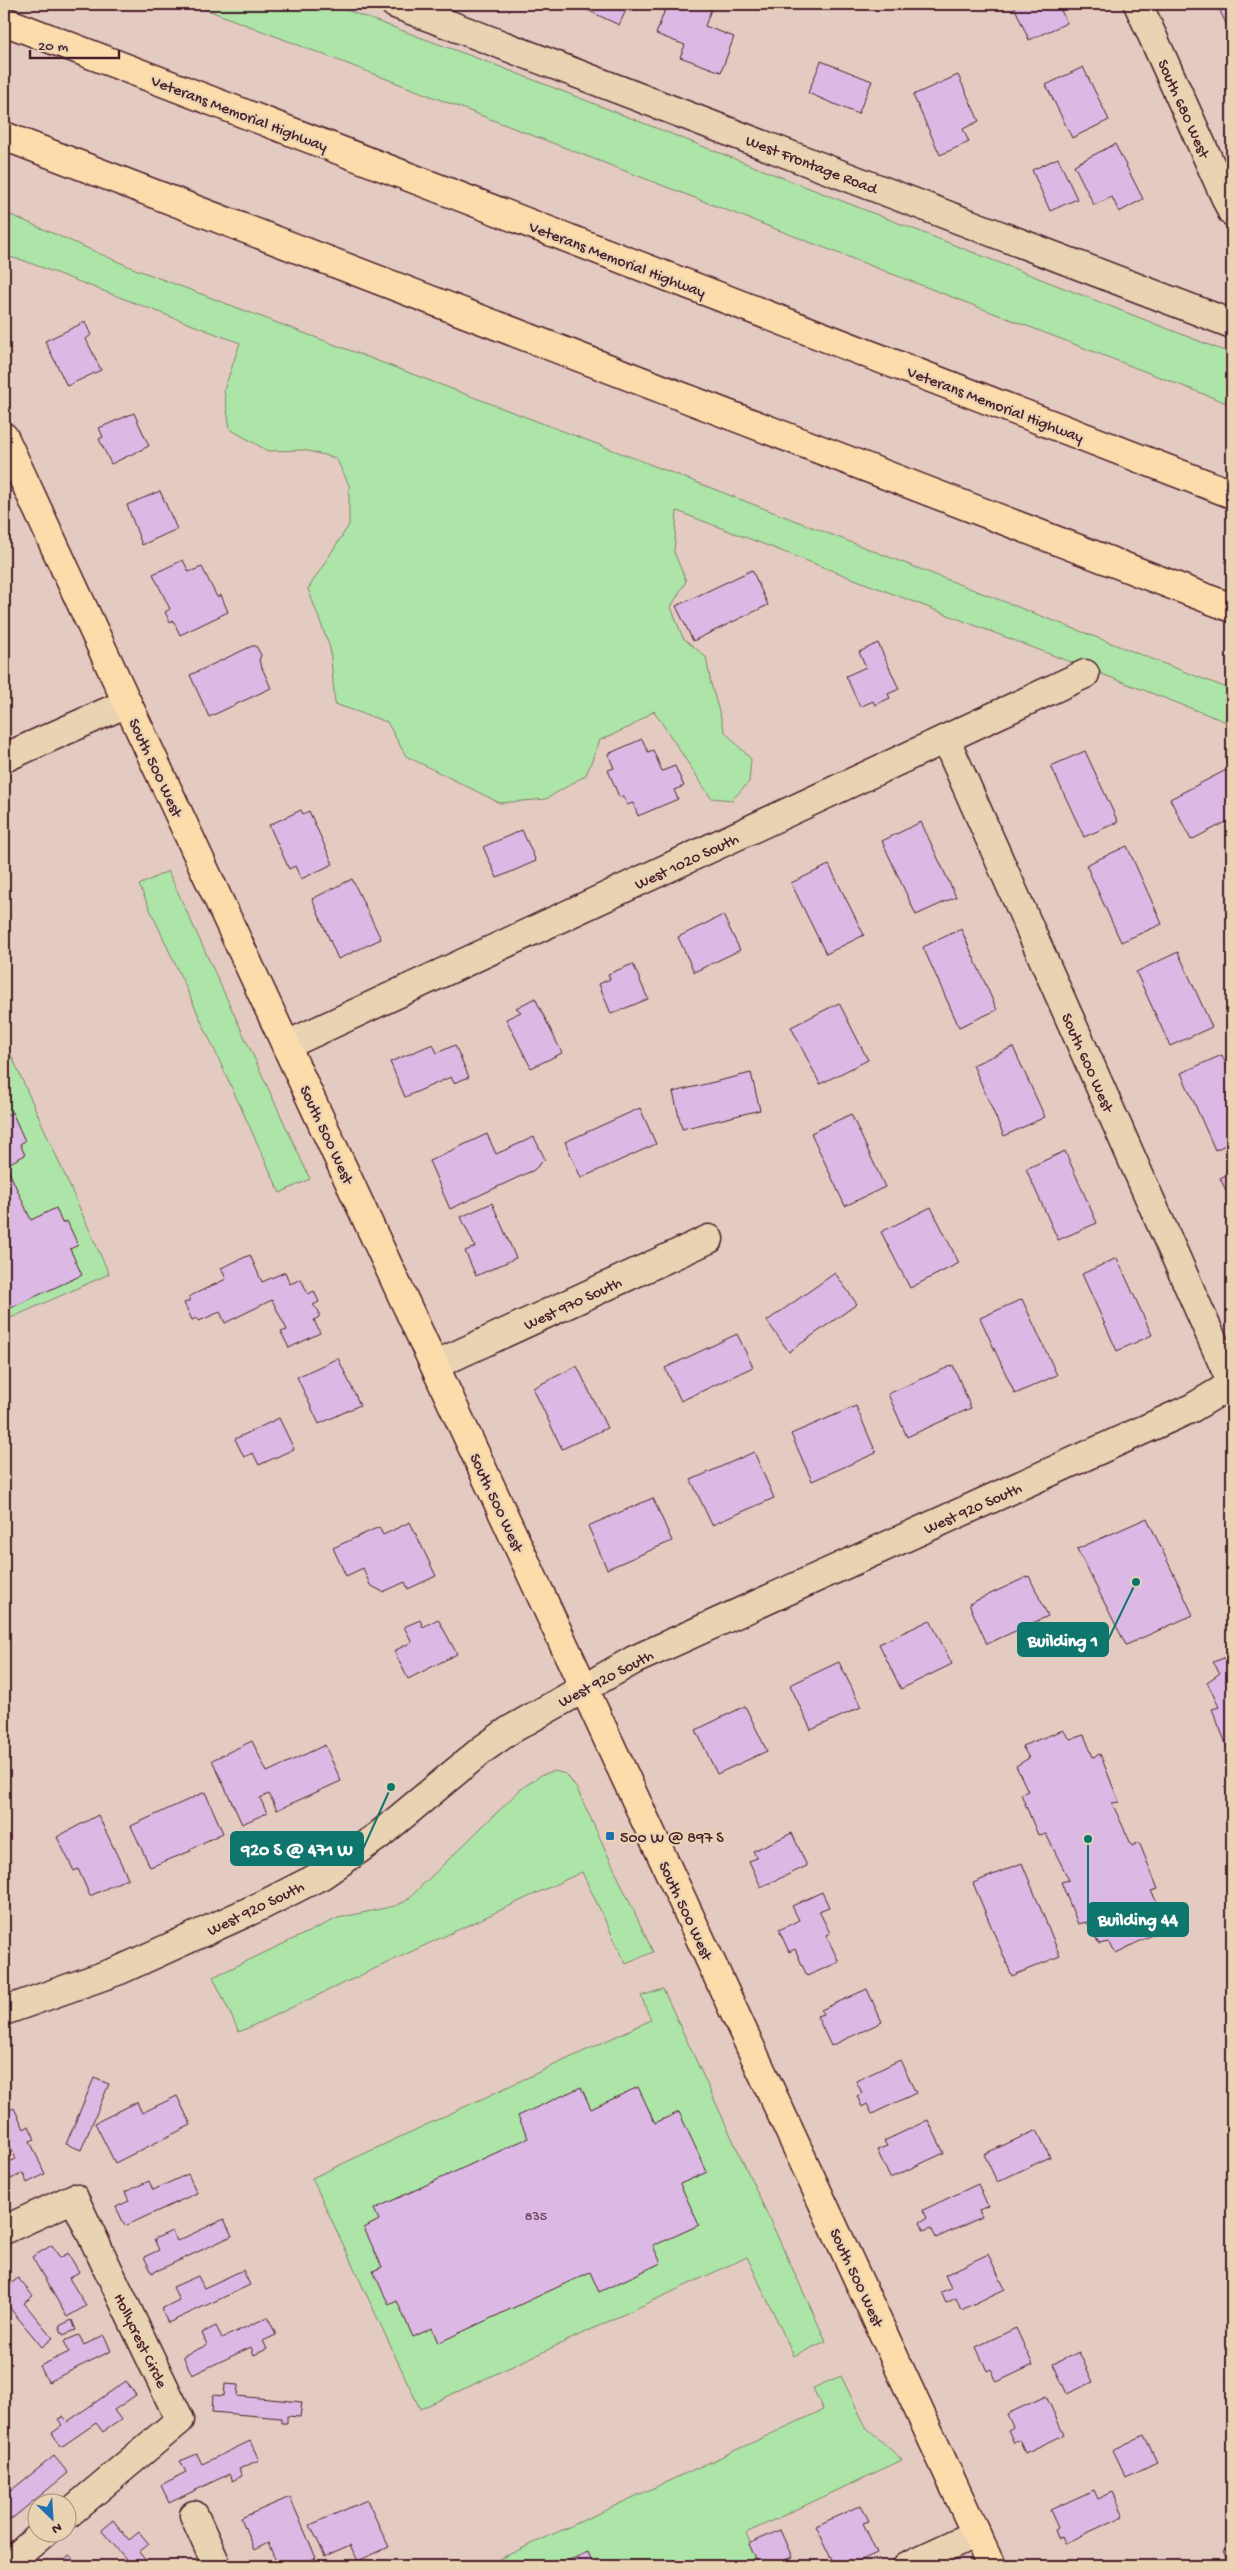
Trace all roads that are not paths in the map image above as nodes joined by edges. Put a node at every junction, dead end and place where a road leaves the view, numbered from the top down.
1 (395, 4) edge
2 (1138, 4) edge
3 (4, 21) edge
4 (4, 136) edge
5 (1232, 212) edge
6 (1231, 321) edge
7 (4, 437) edge
8 (12, 475) edge
9 (1232, 494) edge
10 (1232, 608) edge
11 (1085, 674) dead end
12 (127, 703) junction
13 (946, 740) junction
14 (4, 758) edge
15 (287, 1045) junction
16 (709, 1239) dead end
17 (435, 1365) junction
18 (1232, 1384) edge
19 (583, 1687) junction
20 (4, 2011) edge
21 (4, 2230) edge
22 (78, 2506) edge
23 (194, 2515) dead end
24 (976, 2534) junction
25 (33, 2542) edge
26 (5, 2566) edge
27 (217, 2566) edge
28 (907, 2566) edge
29 (991, 2566) edge

1 - 6 street, West Frontage Road
2 - 5 street, South 680 West
3 - 9 main road, Veterans Memorial Highway
4 - 10 main road
7 - 8 main road, South 500 West
8 - 12 main road, South 500 West
11 - 13 street, West 1020 South
12 - 14 street
12 - 15 main road, South 500 West
13 - 15 street, West 1020 South
13 - 18 street, South 600 West
15 - 17 main road, South 500 West
16 - 17 street, West 970 South
17 - 19 main road, South 500 West
18 - 19 street, West 920 South
19 - 20 street, West 920 South
19 - 24 main road, South 500 West
21 - 22 street, Hollycrest Circle
23 - 27 street
24 - 28 street
24 - 29 main road, South 500 West
25 - 26 street

